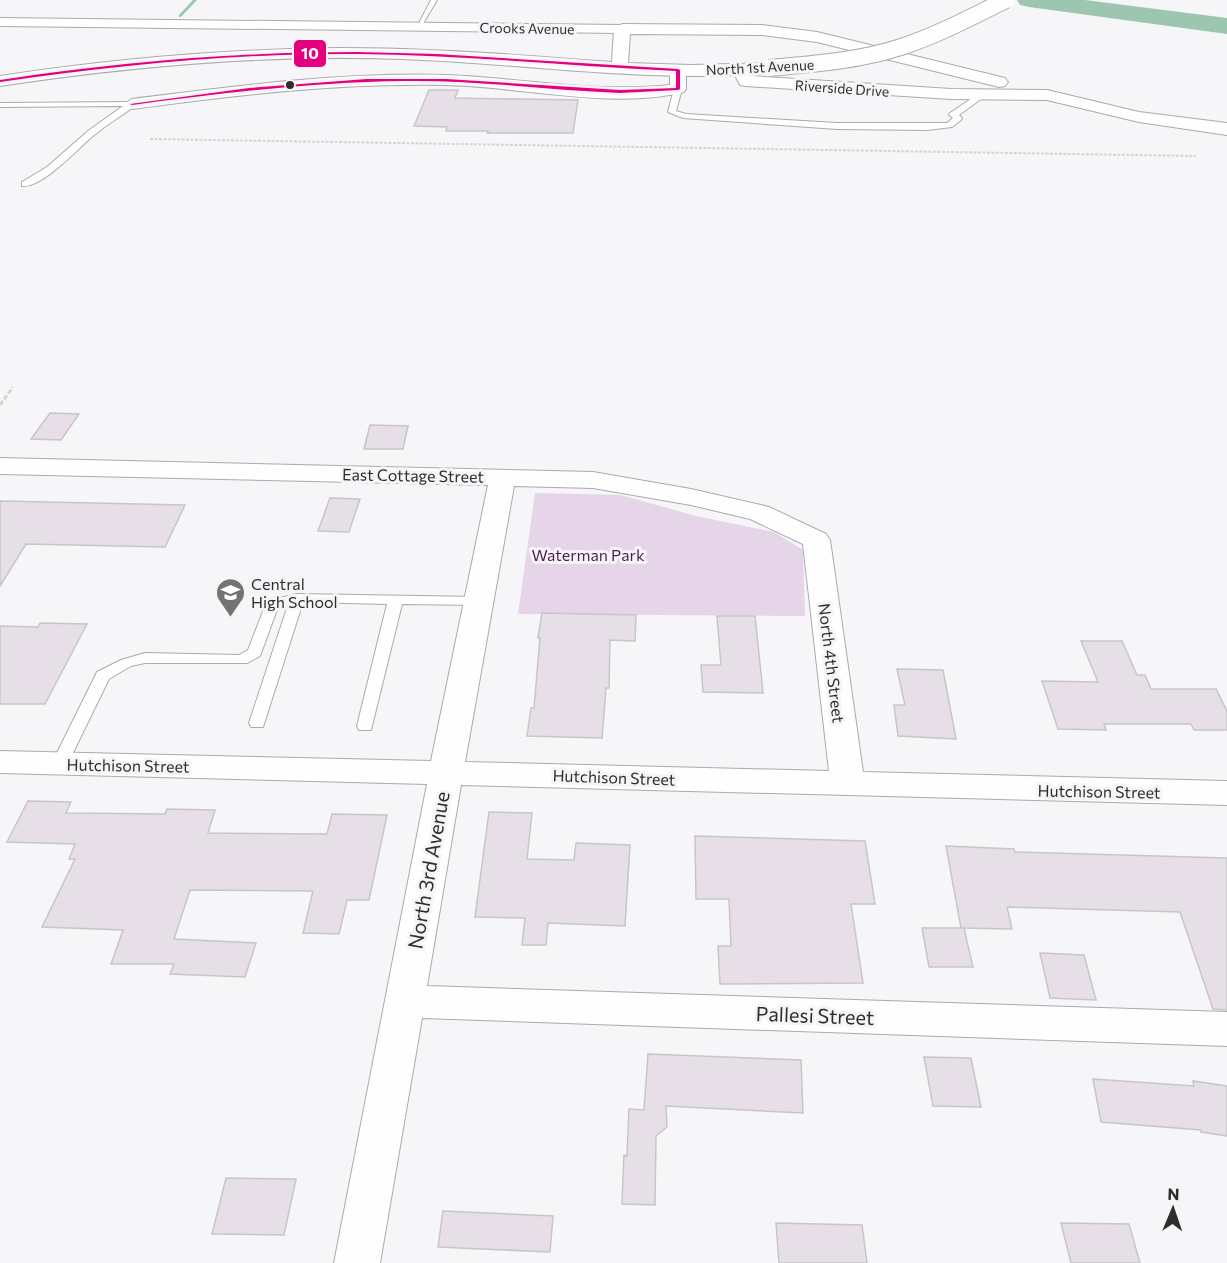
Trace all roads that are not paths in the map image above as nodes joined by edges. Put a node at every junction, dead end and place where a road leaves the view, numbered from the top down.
1 (434, 0) edge
2 (1006, 0) edge
3 (0, 22) edge
4 (419, 26) junction
5 (622, 29) junction
6 (620, 67) junction
7 (678, 70) junction
8 (741, 70) junction
9 (0, 81) edge
10 (678, 89) junction
11 (951, 94) junction
12 (1047, 95) junction
13 (977, 99) junction
14 (132, 104) junction
15 (0, 105) edge
16 (1227, 129) edge
17 (25, 184) dead end
18 (0, 466) edge
19 (502, 477) junction
20 (816, 540) joint
21 (297, 598) junction
22 (396, 599) junction
23 (479, 600) junction
24 (257, 723) dead end
25 (365, 726) dead end
26 (0, 762) edge
27 (60, 763) junction
28 (446, 772) junction
29 (848, 785) junction
30 (1227, 794) edge
31 (404, 1001) junction
32 (1227, 1029) edge
33 (357, 1263) edge

1 - 4 lane
2 - 8 street, North 1st Avenue, bridge
3 - 4 street, Crooks Avenue
4 - 5 street, Crooks Avenue
5 - 6 street
5 - 12 street, Crooks Avenue
6 - 7 street, North 1st Avenue
6 - 9 street, North 1st Avenue
7 - 8 street, North 1st Avenue
7 - 10 street
8 - 11 street, Riverside Drive
10 - 13 lane
10 - 14 street
11 - 12 street, Riverside Drive
11 - 13 street, Riverside Drive
12 - 13 street, Riverside Drive
12 - 16 street, Riverside Drive
14 - 15 lane
14 - 17 lane
18 - 19 street, East Cottage Street
19 - 20 street, East Cottage Street
19 - 23 street, North 3rd Avenue
20 - 29 street, North 4th Street
21 - 22 lane
21 - 24 lane
21 - 27 lane
22 - 23 lane
22 - 25 lane
23 - 28 street, North 3rd Avenue
26 - 27 street, Hutchison Street
27 - 28 street, Hutchison Street
28 - 29 street, Hutchison Street
28 - 31 street, North 3rd Avenue
29 - 30 street, Hutchison Street
31 - 32 street, Pallesi Street
31 - 33 street, North 3rd Avenue

